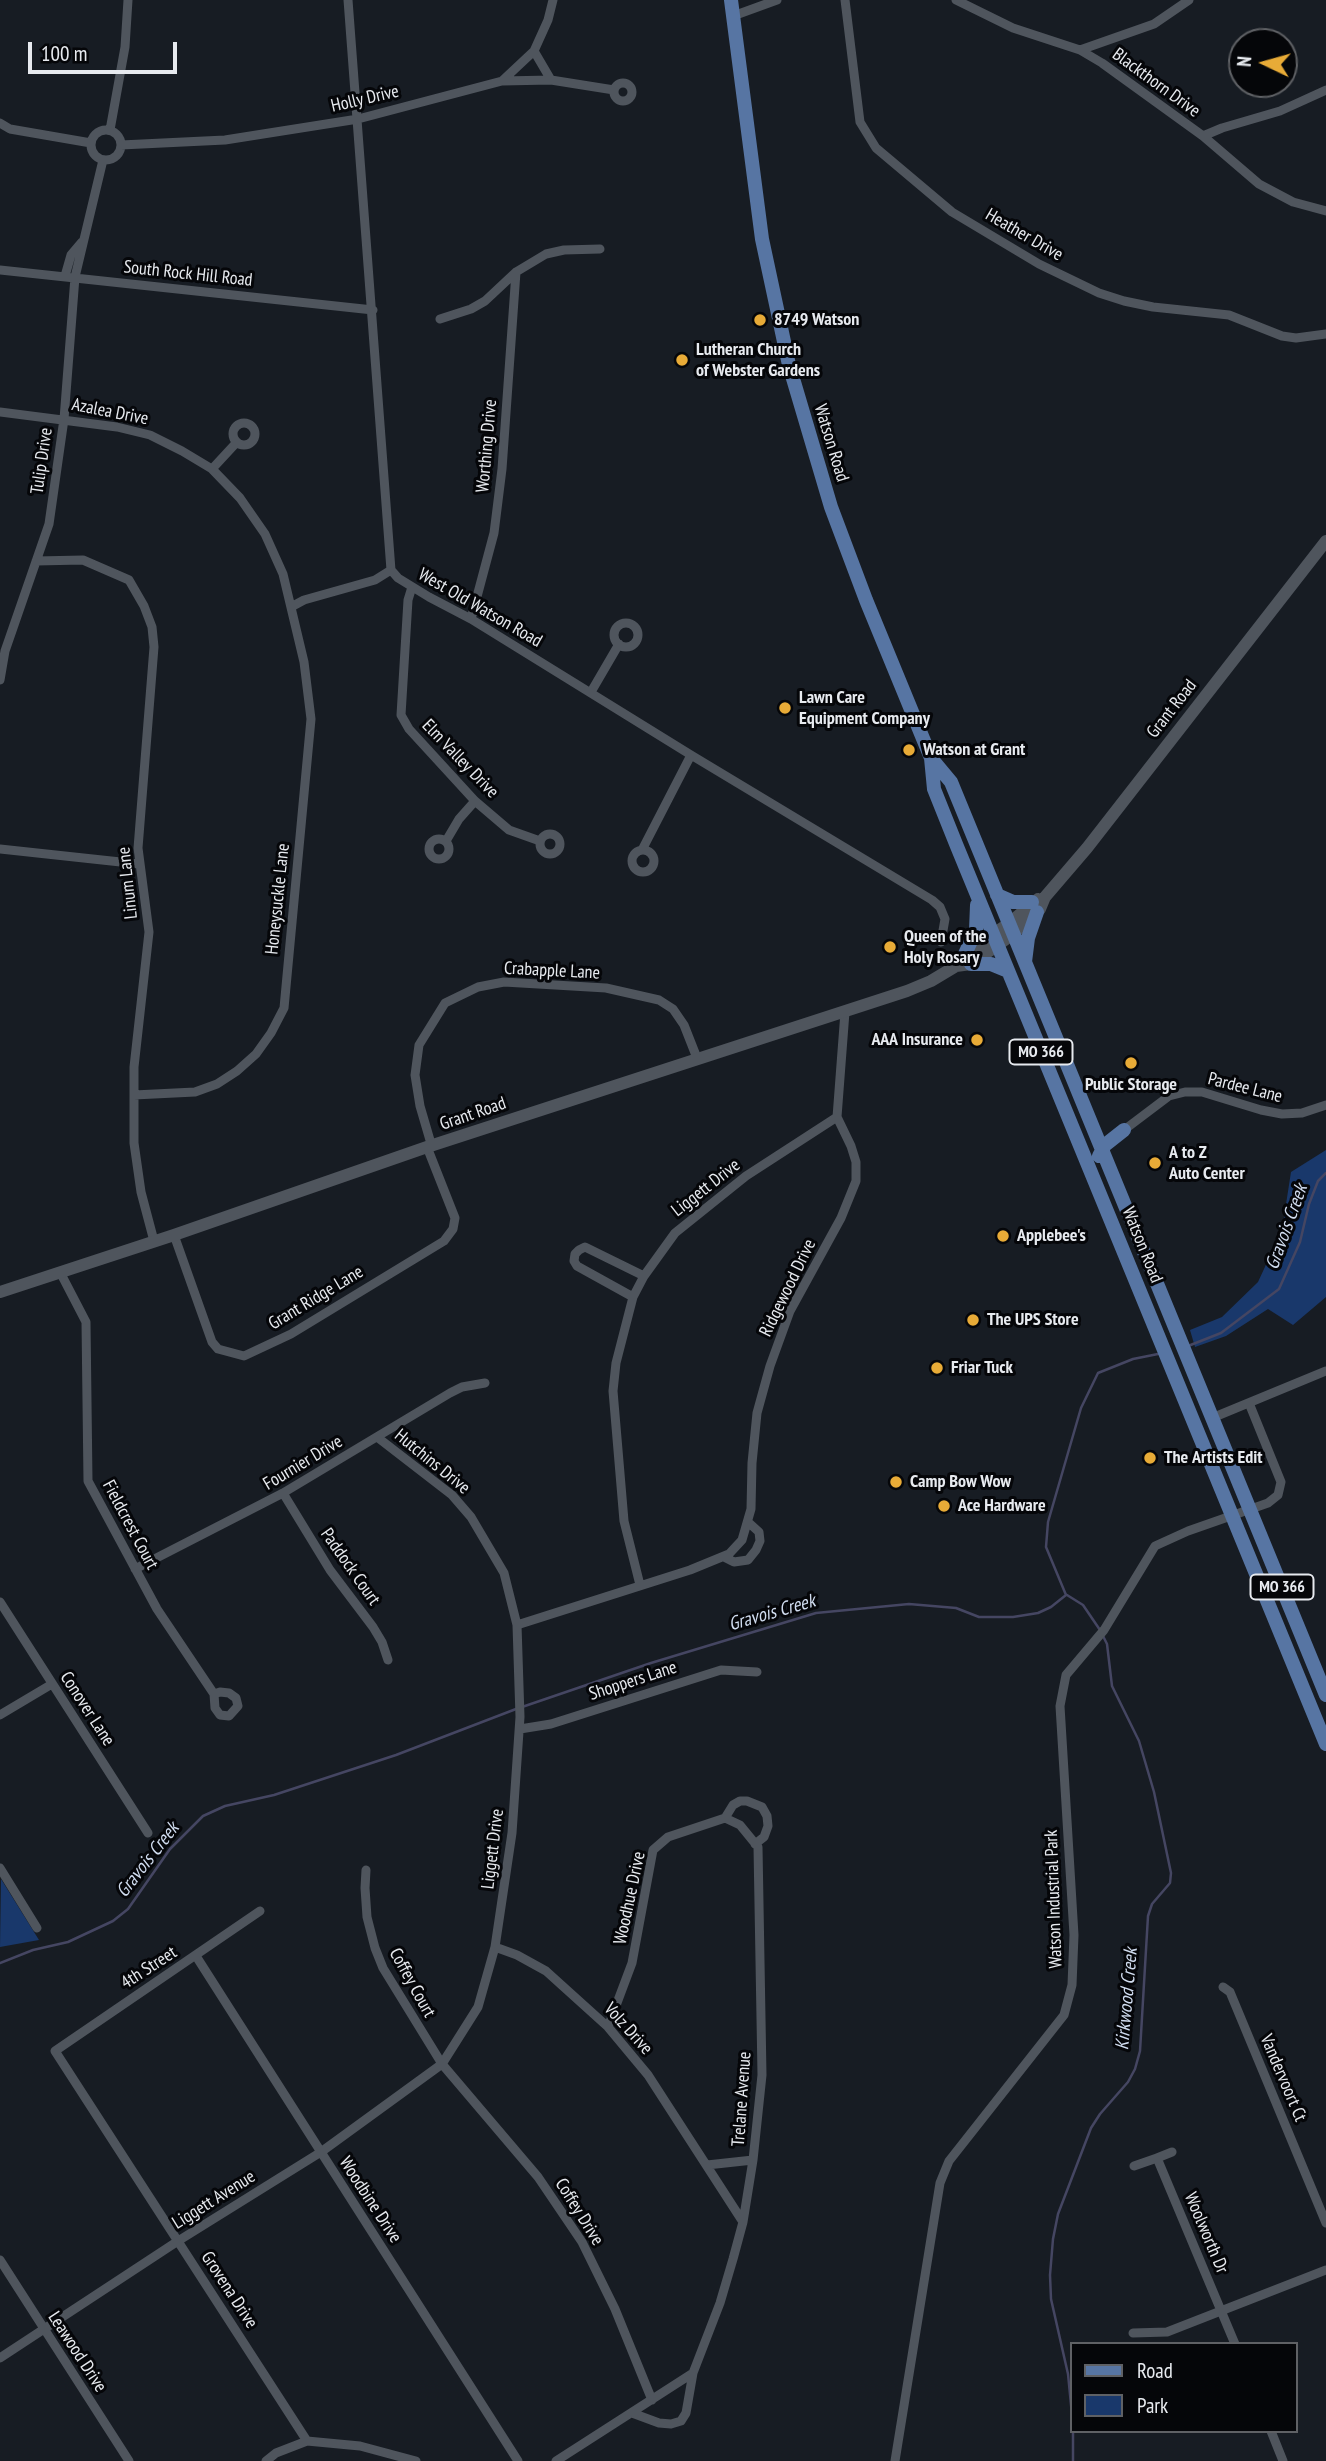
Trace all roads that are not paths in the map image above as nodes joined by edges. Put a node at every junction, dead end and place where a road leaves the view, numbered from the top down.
1 (128, 0) edge
2 (348, 0) edge
3 (553, 0) edge
4 (731, 0) edge
5 (777, 0) edge
6 (845, 0) edge
7 (956, 0) edge
8 (1189, 0) edge
9 (733, 16) junction
10 (1080, 50) junction
11 (534, 51) junction
12 (551, 80) junction
13 (502, 81) junction
14 (614, 90) dead end
15 (1326, 90) edge
16 (358, 119) junction
17 (0, 124) edge
18 (110, 130) junction
19 (1203, 136) junction
20 (91, 143) junction
21 (121, 145) junction
22 (103, 160) junction
23 (1326, 211) edge
24 (600, 249) dead end
25 (0, 270) edge
26 (516, 272) junction
27 (70, 277) junction
28 (373, 310) junction
29 (440, 319) dead end
30 (1326, 334) edge
31 (0, 412) edge
32 (64, 419) junction
33 (237, 442) dead end
34 (212, 469) junction
35 (1326, 541) edge
36 (36, 561) junction
37 (391, 570) junction
38 (412, 587) junction
39 (291, 607) junction
40 (471, 619) junction
41 (619, 644) dead end
42 (0, 680) edge
43 (591, 692) junction
44 (691, 755) junction
45 (931, 758) junction
46 (475, 802) junction
47 (446, 841) dead end
48 (540, 841) dead end
49 (0, 849) edge
50 (642, 850) dead end
51 (139, 864) junction
52 (997, 895) junction
53 (977, 897) junction
54 (1038, 904) junction
55 (1010, 929) junction
56 (995, 940) junction
57 (941, 942) dead end
58 (964, 961) junction
59 (1024, 963) junction
60 (1008, 971) junction
61 (845, 1012) junction
62 (696, 1058) junction
63 (134, 1096) junction
64 (1326, 1105) edge
65 (837, 1117) junction
66 (1093, 1130) junction
67 (1124, 1130) junction
68 (429, 1147) junction
69 (1099, 1163) junction
70 (174, 1235) junction
71 (154, 1241) junction
72 (60, 1272) junction
73 (644, 1276) junction
74 (0, 1292) edge
75 (633, 1297) junction
76 (1326, 1371) edge
77 (485, 1383) dead end
78 (1250, 1403) junction
79 (1212, 1418) junction
80 (377, 1437) junction
81 (283, 1493) junction
82 (1250, 1510) junction
83 (1232, 1516) junction
84 (748, 1522) junction
85 (724, 1557) junction
86 (135, 1569) junction
87 (640, 1585) junction
88 (0, 1602) edge
89 (517, 1625) junction
90 (388, 1660) dead end
91 (757, 1672) dead end
92 (52, 1684) junction
93 (215, 1694) dead end
94 (1326, 1695) edge
95 (0, 1715) edge
96 (520, 1729) junction
97 (1326, 1744) edge
98 (725, 1818) junction
99 (148, 1833) dead end
100 (755, 1844) junction
101 (0, 1868) edge
102 (366, 1870) dead end
103 (260, 1911) dead end
104 (37, 1928) dead end
105 (495, 1947) junction
106 (196, 1956) junction
107 (1223, 1987) dead end
108 (608, 2027) junction
109 (55, 2051) joint
110 (442, 2064) junction
111 (321, 2152) junction
112 (1172, 2152) dead end
113 (1157, 2158) junction
114 (753, 2160) junction
115 (707, 2165) junction
116 (1134, 2166) dead end
117 (743, 2222) junction
118 (1326, 2223) edge
119 (178, 2241) junction
120 (0, 2260) edge
121 (1326, 2270) edge
122 (1222, 2311) junction
123 (44, 2330) junction
124 (1133, 2333) dead end
125 (1234, 2342) edge
126 (0, 2358) edge
127 (693, 2373) junction
128 (652, 2400) junction
129 (632, 2413) junction
130 (1272, 2433) edge
131 (307, 2441) junction
132 (129, 2461) edge
133 (266, 2461) edge
134 (416, 2461) edge
135 (518, 2461) edge
136 (556, 2461) edge
137 (895, 2461) edge
138 (1283, 2461) edge

1 - 18 street
2 - 16 street, West Old Watson Road
3 - 11 street
4 - 9 main road, Watson Road / MO 366
5 - 9 street
6 - 30 street, Heather Drive
7 - 10 street, Blackthorn Drive
8 - 10 street
9 - 45 main road, Watson Road / MO 366
10 - 19 street, Blackthorn Drive
11 - 12 street
11 - 13 street
12 - 13 street, Holly Drive
12 - 14 street, Holly Drive
13 - 16 street, Holly Drive
15 - 19 street
16 - 21 street, Holly Drive
16 - 28 street, West Old Watson Road
17 - 20 street
18 - 20 street
18 - 21 street
19 - 23 street, Blackthorn Drive
20 - 22 street
21 - 22 street
22 - 27 street, Tulip Drive
24 - 26 street
25 - 27 street, South Rock Hill Road
26 - 29 street
26 - 40 street, Worthing Drive
27 - 28 street, South Rock Hill Road
27 - 32 street, Tulip Drive
28 - 37 street, West Old Watson Road
31 - 32 street, Azalea Drive
32 - 34 street, Azalea Drive
32 - 36 street, Tulip Drive
33 - 34 street
34 - 39 street, Azalea Drive
35 - 54 street, Grant Road
36 - 42 street, Tulip Drive
36 - 51 street, Linum Lane
37 - 38 street, West Old Watson Road
37 - 39 street
38 - 40 street, West Old Watson Road
38 - 46 street, Elm Valley Drive
39 - 63 street, Honeysuckle Lane
40 - 43 street, West Old Watson Road
41 - 43 street
43 - 44 street, West Old Watson Road
44 - 50 street
44 - 57 street, West Old Watson Road
45 - 52 main road, Watson Road / MO 366
45 - 53 main road, Watson Road / MO 366
46 - 47 street
46 - 48 street, Elm Valley Drive
49 - 51 street
51 - 63 street, Linum Lane
52 - 54 main road
52 - 55 main road, Watson Road / MO 366
53 - 56 main road, Watson Road / MO 366
53 - 58 main road
54 - 55 street, Grant Road
54 - 59 main road
55 - 56 street, Grant Road
55 - 59 main road, Watson Road / MO 366
56 - 58 street, Grant Road
56 - 60 main road, Watson Road / MO 366
58 - 60 main road
58 - 61 street, Grant Road
59 - 66 main road, Watson Road / MO 366
60 - 69 main road, Watson Road / MO 366
61 - 62 street, Grant Road
61 - 65 street
62 - 68 street, Grant Road
62 - 68 street, Crabapple Lane
63 - 71 street, Linum Lane
64 - 67 street, Pardee Lane
65 - 73 street, Liggett Drive
65 - 84 street, Ridgewood Drive
66 - 67 main road
66 - 69 main road, Watson Road / MO 366
67 - 69 main road
68 - 70 street, Grant Road
68 - 70 street, Grant Ridge Lane
69 - 79 main road, Watson Road / MO 366
69 - 83 main road, Watson Road / MO 366
70 - 71 street, Grant Road
71 - 72 street, Grant Road
72 - 74 street, Grant Road
72 - 86 street, Fieldcrest Court
73 - 75 street, Liggett Drive
73 - 75 street
75 - 87 street, Liggett Drive
76 - 78 street
77 - 80 street, Fournier Drive
78 - 79 street
78 - 82 street, Watson Industrial Park
79 - 82 main road, Watson Road / MO 366
80 - 81 street, Fournier Drive
80 - 89 street, Hutchins Drive
81 - 86 street, Fournier Drive
81 - 90 street, Paddock Court
82 - 83 street, Watson Industrial Park
82 - 94 main road, Watson Road / MO 366
83 - 97 main road, Watson Road / MO 366
83 - 137 street, Watson Industrial Park
84 - 85 street, Ridgewood Drive
84 - 85 street, Ridgewood Drive
85 - 87 street, Ridgewood Drive
86 - 93 street, Fieldcrest Court
87 - 89 street, Ridgewood Drive
88 - 92 street, Conover Lane
89 - 96 street, Liggett Drive
91 - 96 street, Shoppers Lane
92 - 95 street
92 - 99 street, Conover Lane
96 - 105 street, Liggett Drive
98 - 100 street
98 - 100 street, Woodhue Drive
98 - 108 street, Woodhue Drive
100 - 114 street, Trelane Avenue
101 - 104 street
102 - 110 street, Coffey Court
103 - 106 street, 4th Street
105 - 108 street, Volz Drive
105 - 110 street, Liggett Drive
106 - 109 street, 4th Street
106 - 111 street, Woodbine Drive
107 - 118 street, Vandervoort Ct
108 - 115 street, Volz Drive
109 - 119 street, Grovena Drive
110 - 111 street, Liggett Avenue
110 - 128 street, Coffey Drive
111 - 119 street, Liggett Avenue
111 - 135 street, Woodbine Drive
112 - 113 street
113 - 116 street
113 - 122 street, Woolworth Dr
114 - 115 street
114 - 117 street, Trelane Avenue
115 - 117 street, Volz Drive
117 - 127 street, Trelane Avenue
119 - 123 street, Liggett Avenue
119 - 131 street, Grovena Drive
120 - 123 street, Leawood Drive
121 - 122 street
122 - 124 street
122 - 125 street, Woolworth Dr
123 - 126 street, Liggett Avenue
123 - 132 street, Leawood Drive
127 - 128 street
127 - 129 street, Trelane Avenue
128 - 129 street
129 - 136 street
130 - 138 street
131 - 133 street
131 - 134 street

